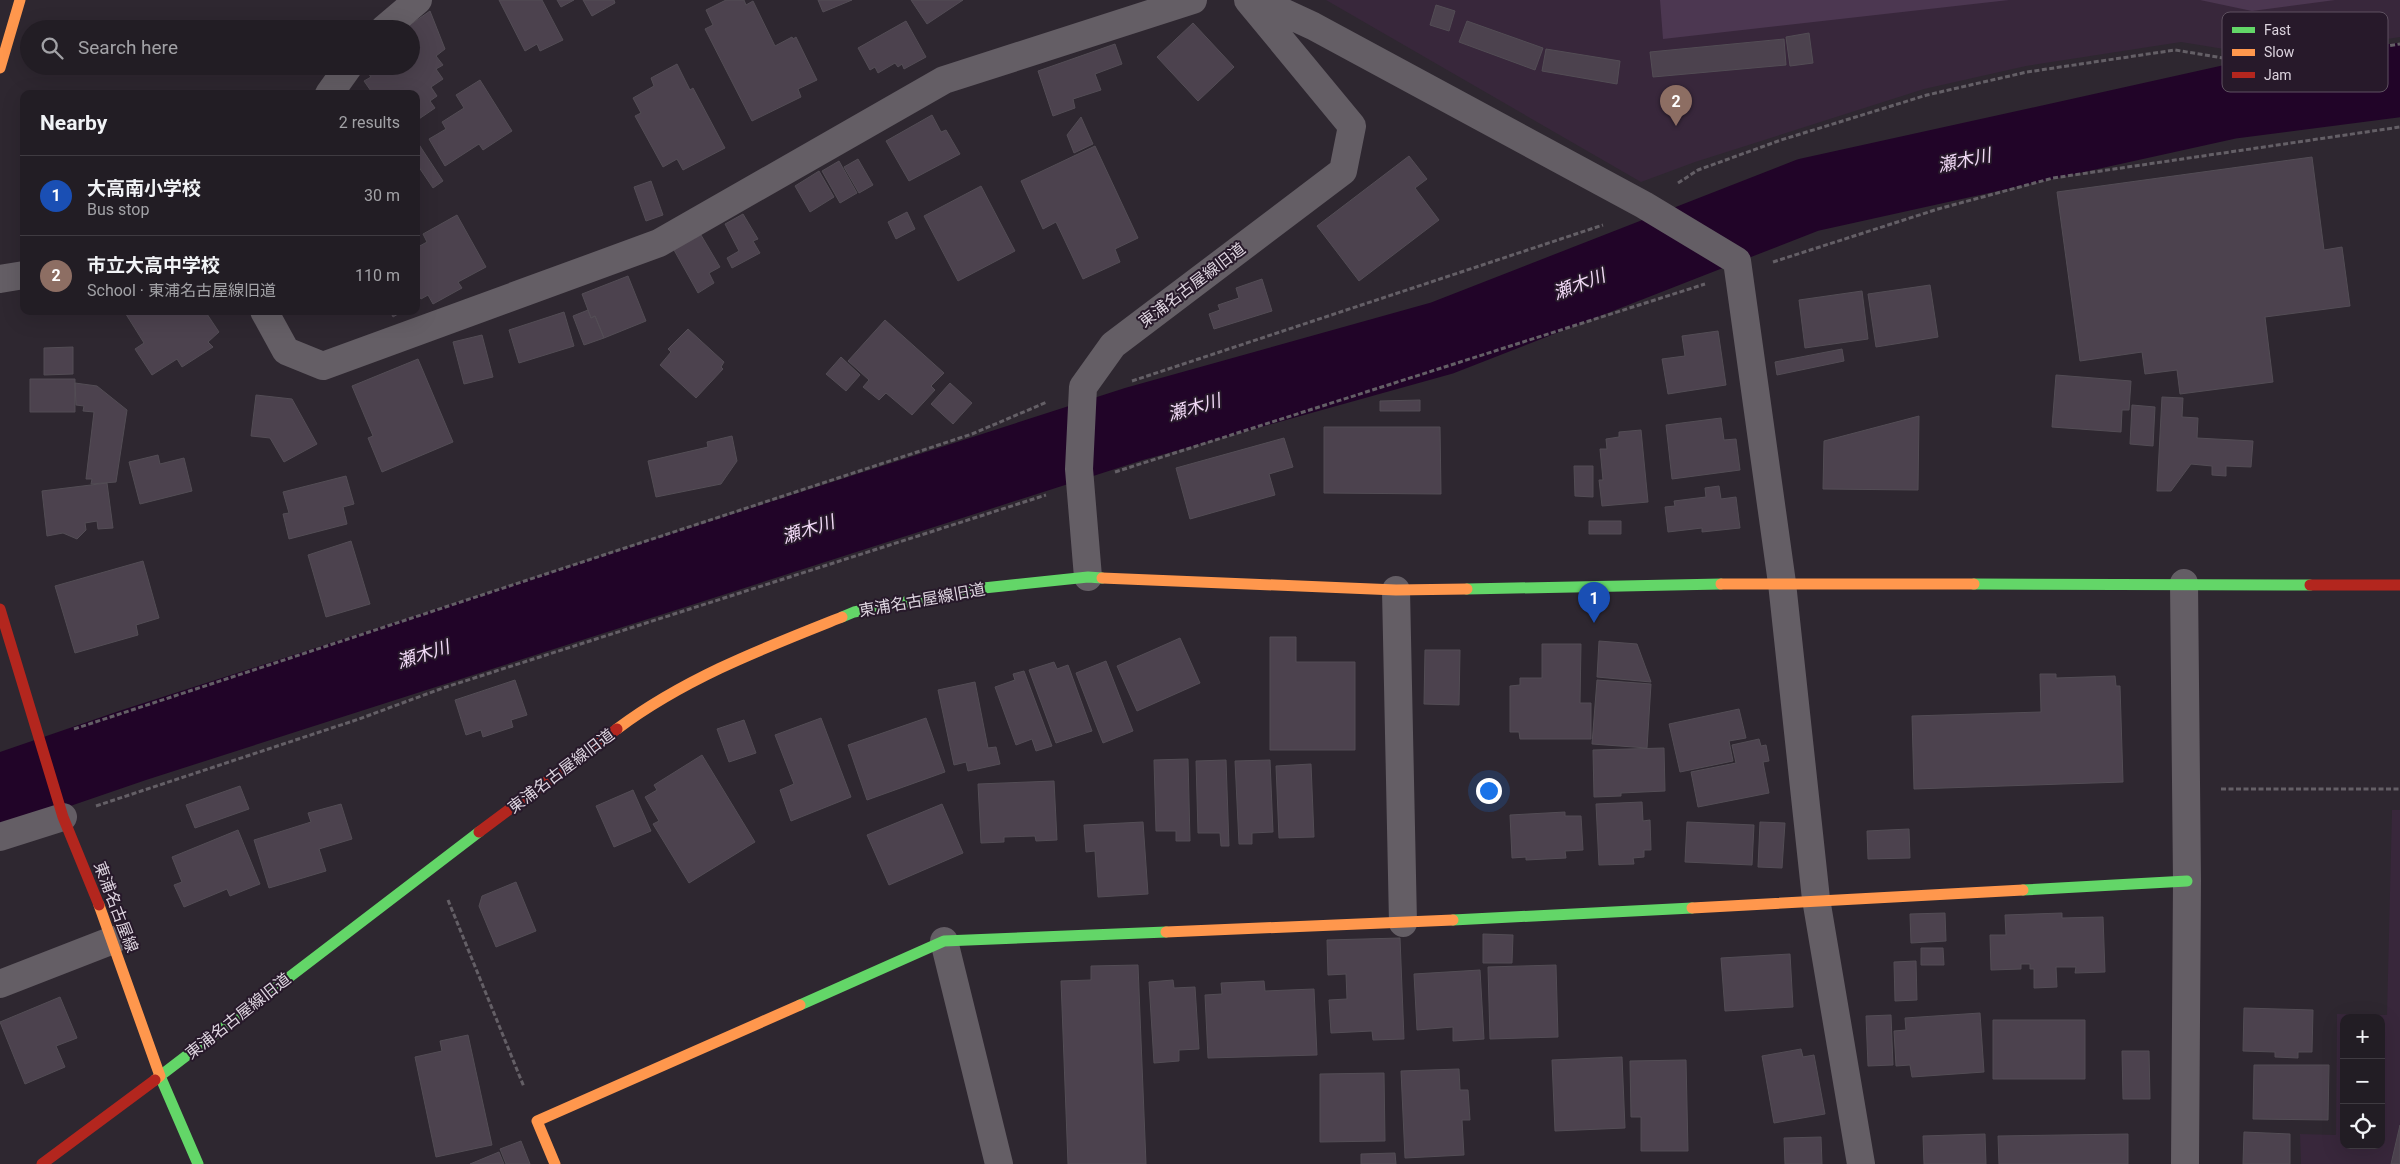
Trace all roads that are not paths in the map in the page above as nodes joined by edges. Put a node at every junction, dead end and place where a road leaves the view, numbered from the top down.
1 (20, 0) edge
2 (418, 0) edge
3 (1193, 0) edge
4 (1248, 0) edge
5 (1257, 0) edge
6 (395, 20) edge
7 (0, 68) edge
8 (343, 75) edge
9 (332, 90) edge
10 (20, 276) edge
11 (0, 279) edge
12 (266, 315) edge
13 (1088, 578) junction
14 (2184, 583) junction
15 (1782, 584) junction
16 (2400, 585) edge
17 (1396, 590) junction
18 (1, 619) edge
19 (61, 812) junction
20 (0, 837) edge
21 (2187, 881) junction
22 (1816, 899) junction
23 (1402, 923) junction
24 (113, 940) junction
25 (944, 942) junction
26 (0, 984) edge
27 (160, 1076) junction
28 (42, 1164) edge
29 (198, 1164) edge
30 (555, 1164) edge
31 (999, 1164) edge
32 (1861, 1164) edge
33 (2185, 1164) edge

1 - 7 street
2 - 6 street
3 - 12 street
4 - 13 street, 東浦名古屋線旧道
5 - 15 street
8 - 9 street
10 - 11 street
13 - 17 street, 東浦名古屋線旧道
13 - 27 street, 東浦名古屋線旧道
14 - 15 street, 東浦名古屋線旧道
14 - 16 street, 東浦名古屋線旧道
14 - 21 street
15 - 17 street, 東浦名古屋線旧道
15 - 22 street
17 - 23 street
18 - 19 street, 東浦名古屋線
19 - 20 street
19 - 24 street, 東浦名古屋線
21 - 22 street
21 - 33 street
22 - 23 street
22 - 32 street
23 - 25 street
24 - 26 street
24 - 27 street, 東浦名古屋線
25 - 30 street
25 - 31 street
27 - 28 street
27 - 29 street, 東浦名古屋線

